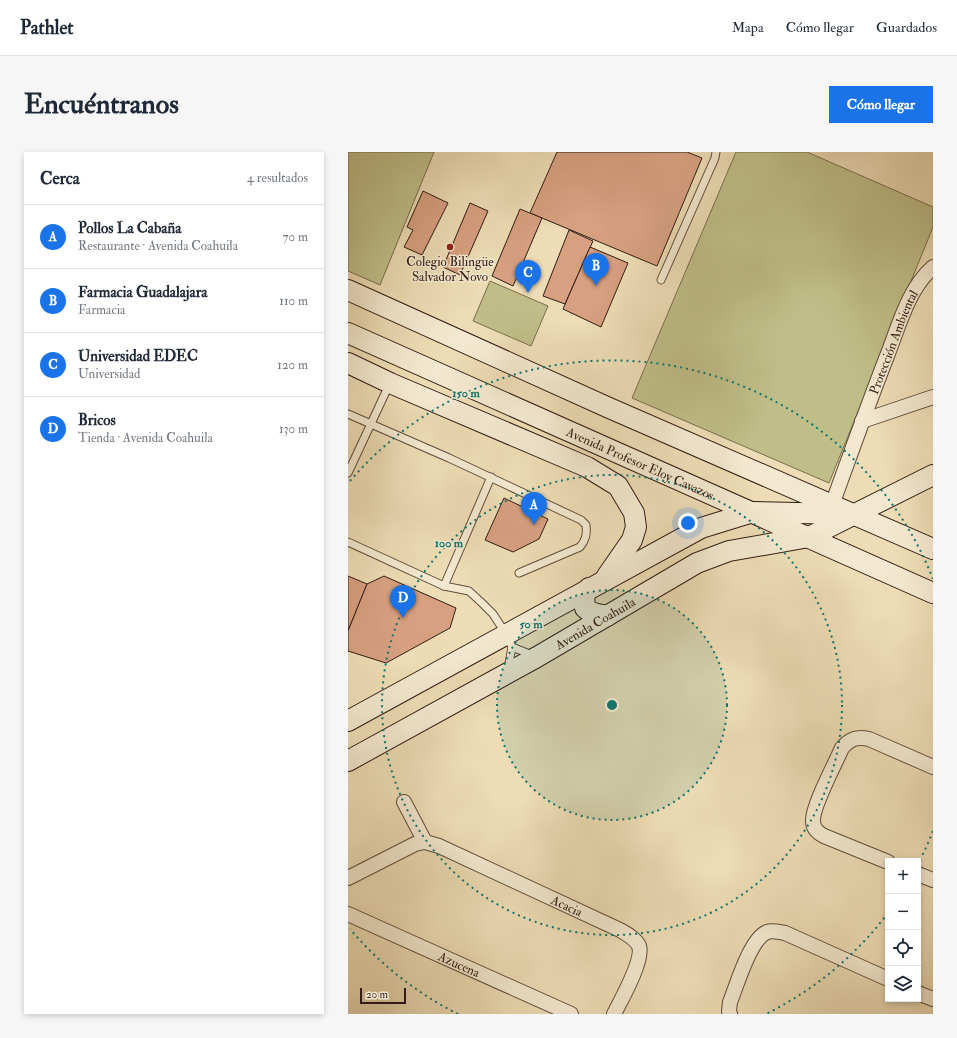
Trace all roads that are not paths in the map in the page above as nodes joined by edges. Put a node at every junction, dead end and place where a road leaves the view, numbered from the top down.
1 (716, 152) edge
2 (933, 267) edge
3 (661, 280) dead end
4 (348, 290) edge
5 (348, 333) edge
6 (348, 363) edge
7 (390, 383) junction
8 (933, 397) edge
9 (348, 414) edge
10 (862, 422) junction
11 (370, 424) junction
12 (539, 446) junction
13 (618, 452) junction
14 (348, 473) edge
15 (933, 475) edge
16 (491, 477) junction
17 (832, 505) junction
18 (753, 512) junction
19 (853, 515) junction
20 (724, 520) junction
21 (809, 537) junction
22 (348, 542) edge
23 (745, 548) junction
24 (933, 549) edge
25 (519, 573) dead end
26 (597, 584) junction
27 (444, 586) junction
28 (933, 593) edge
29 (607, 616) junction
30 (509, 641) junction
31 (537, 657) junction
32 (507, 673) junction
33 (348, 721) edge
34 (348, 761) edge
35 (933, 767) edge
36 (404, 802) dead end
37 (425, 842) junction
38 (885, 861) edge
39 (921, 875) edge
40 (348, 878) edge
41 (933, 880) edge
42 (348, 914) edge
43 (885, 978) edge
44 (921, 993) edge
45 (933, 999) edge
46 (571, 1014) edge
47 (614, 1014) edge
48 (730, 1014) edge

1 - 3 lane
2 - 10 street, Protección Ambiental
4 - 17 main road
5 - 13 main road, Avenida Profesor Eloy Cavazos
6 - 7 main road
7 - 11 lane
7 - 12 main road
8 - 10 street, Protección Ambiental
9 - 11 lane
10 - 17 street, Protección Ambiental
11 - 14 lane
11 - 16 lane
12 - 13 main road
12 - 26 main road
13 - 18 main road, Avenida Profesor Eloy Cavazos
15 - 19 main road, Avenida Coahuila
16 - 25 lane
16 - 27 lane
17 - 19 main road
18 - 19 main road, Avenida Coahuila
18 - 20 main road, Avenida Coahuila
18 - 21 main road, Avenida Profesor Eloy Cavazos
19 - 21 main road, Avenida Coahuila
19 - 24 main road
20 - 23 main road
20 - 26 main road, Avenida Coahuila
21 - 23 main road, Avenida Coahuila
21 - 28 main road, Avenida Profesor Eloy Cavazos
22 - 27 lane
23 - 29 main road, Avenida Coahuila
26 - 29 main road
26 - 30 main road, Avenida Coahuila
27 - 30 lane
29 - 31 main road, Avenida Coahuila
30 - 31 lane
30 - 32 lane
30 - 33 main road, Avenida Coahuila
31 - 32 main road, Avenida Coahuila
32 - 34 main road, Avenida Coahuila
35 - 38 street
36 - 37 street
37 - 40 street
37 - 47 street, Acacia
39 - 41 street
42 - 46 street, Azucena
43 - 48 street
44 - 45 street

